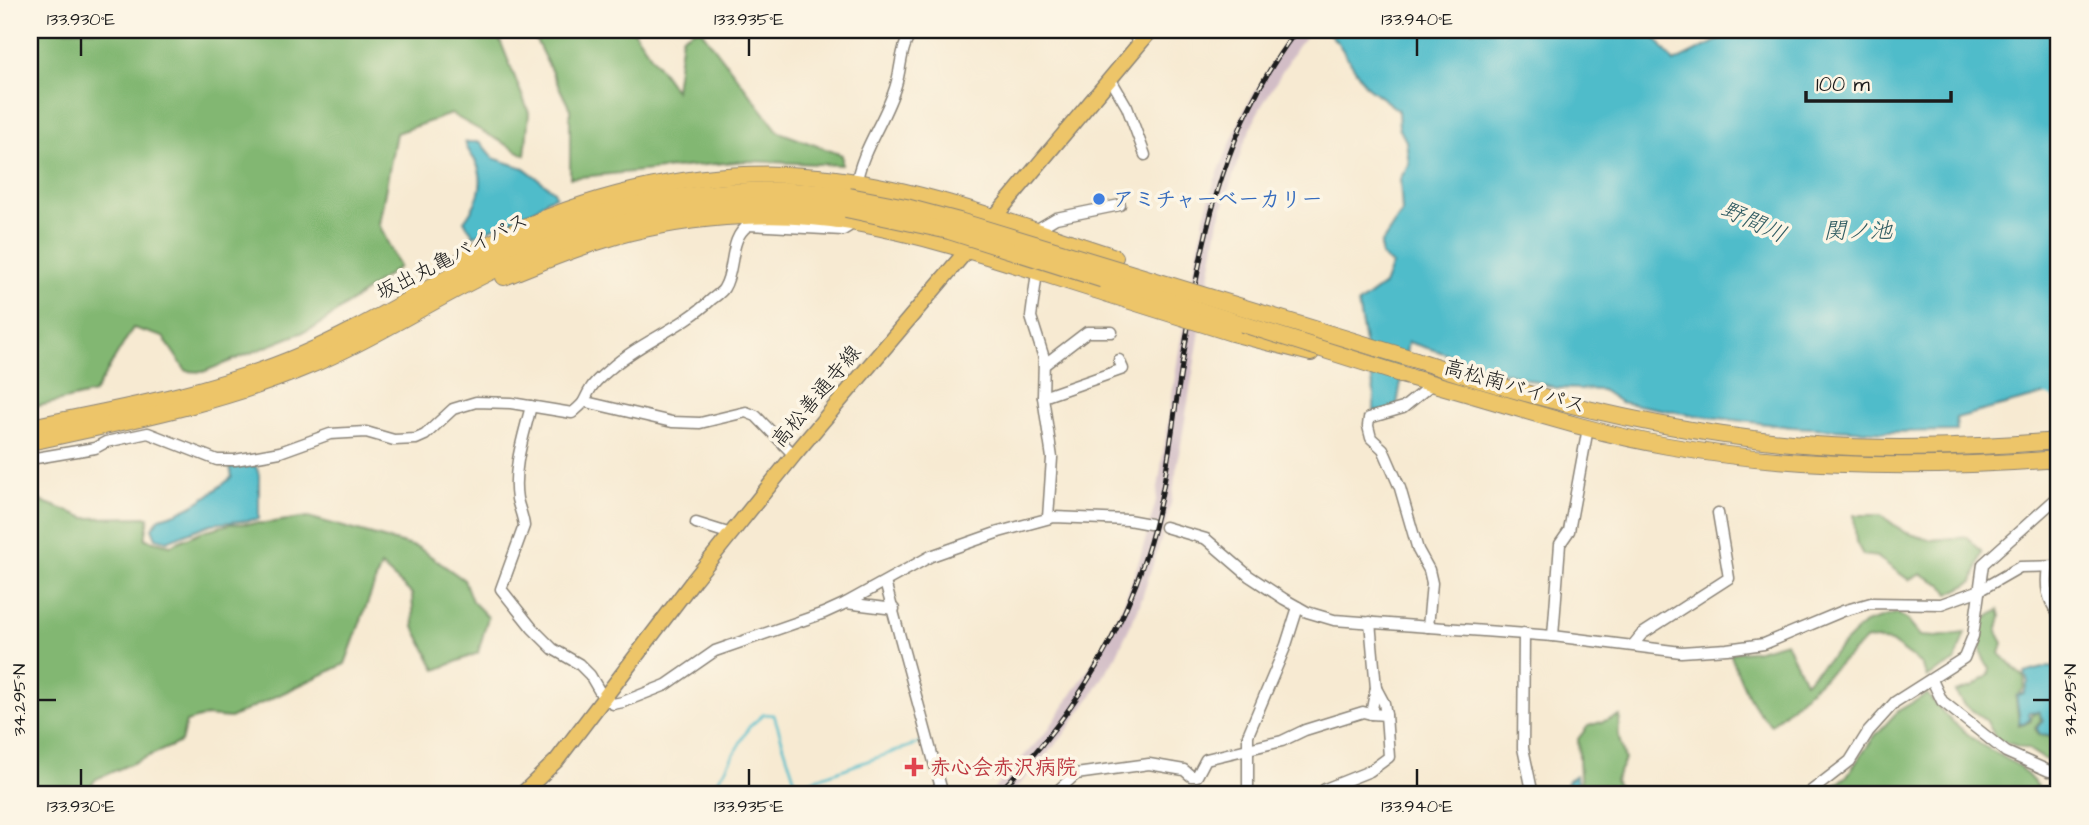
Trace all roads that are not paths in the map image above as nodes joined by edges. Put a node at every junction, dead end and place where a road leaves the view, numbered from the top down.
1 (914, 30) edge
2 (1132, 30) edge
3 (1151, 30) edge
4 (1139, 45) junction
5 (1110, 78) junction
6 (1145, 155) dead end
7 (850, 202) junction
8 (1120, 205) dead end
9 (1034, 231) junction
10 (981, 234) junction
11 (1037, 272) junction
12 (1112, 332) dead end
13 (1119, 360) dead end
14 (1416, 360) junction
15 (1044, 365) junction
16 (1410, 377) junction
17 (1432, 384) junction
18 (1043, 397) junction
19 (586, 402) junction
20 (531, 406) junction
21 (30, 428) edge
22 (1588, 428) junction
23 (2059, 441) edge
24 (30, 442) edge
25 (794, 455) junction
26 (2059, 458) edge
27 (30, 459) edge
28 (2059, 496) edge
29 (1718, 513) dead end
30 (1048, 518) junction
31 (696, 523) dead end
32 (1150, 524) dead end
33 (1165, 527) dead end
34 (731, 534) junction
35 (2054, 567) edge
36 (886, 582) junction
37 (1980, 590) junction
38 (846, 604) junction
39 (1298, 607) junction
40 (894, 609) junction
41 (2059, 615) edge
42 (1370, 622) junction
43 (1428, 627) junction
44 (1524, 634) junction
45 (1553, 636) junction
46 (1633, 646) junction
47 (1932, 680) junction
48 (1376, 688) junction
49 (604, 699) junction
50 (1371, 714) junction
51 (1386, 715) junction
52 (1249, 747) junction
53 (2059, 771) edge
54 (1325, 789) dead end
55 (521, 795) edge
56 (943, 795) edge
57 (1053, 795) edge
58 (1248, 795) edge
59 (1533, 795) edge
60 (1806, 795) edge

1 - 7 street
2 - 4 street
3 - 4 main road, 高松善通寺線
4 - 5 main road, 高松善通寺線
5 - 6 street
5 - 10 main road, 高松善通寺線
7 - 10 highway
7 - 10 highway, 坂出丸亀バイパス, bridge
7 - 19 street
7 - 21 highway, 坂出丸亀バイパス
7 - 24 highway, 坂出丸亀バイパス
8 - 9 street
9 - 10 highway
9 - 14 highway, bridge
10 - 11 highway
10 - 14 highway, 高松南バイパス, bridge
10 - 16 highway, 高松南バイパス, bridge
10 - 25 main road, 高松善通寺線
11 - 15 street
11 - 16 highway, bridge
12 - 15 street
13 - 18 street
14 - 23 highway, 高松南バイパス
15 - 18 street
16 - 17 highway, 高松南バイパス
17 - 22 highway, 高松南バイパス
17 - 43 street
18 - 30 street
19 - 20 street
19 - 25 street
20 - 27 street
20 - 49 street
22 - 26 highway, 高松南バイパス
22 - 45 street
25 - 34 main road, 高松善通寺線
28 - 37 street
29 - 46 street
30 - 32 street
30 - 36 street
31 - 34 street
33 - 39 street
34 - 49 main road, 高松善通寺線
35 - 37 street
35 - 41 street
36 - 38 street
36 - 40 street
37 - 46 street
37 - 47 street
38 - 40 street
38 - 49 street
39 - 42 street
39 - 52 street
40 - 56 street
42 - 43 street
42 - 48 street
43 - 44 street
44 - 45 street
44 - 59 street
45 - 46 street
47 - 53 street
47 - 60 street
48 - 50 street
48 - 51 street
49 - 55 main road, 高松善通寺線
50 - 51 street
50 - 52 street
51 - 54 street
52 - 57 street
52 - 58 street

